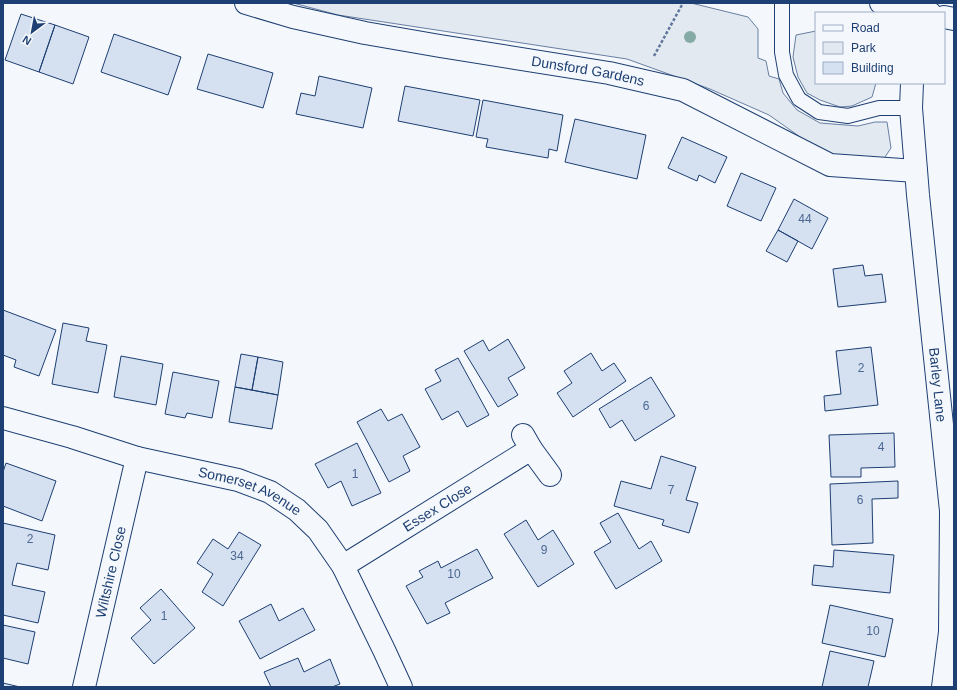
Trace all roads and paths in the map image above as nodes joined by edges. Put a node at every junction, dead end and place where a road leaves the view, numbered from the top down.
1 (246, 3) edge
2 (683, 3) edge
3 (782, 3) edge
4 (881, 3) edge
5 (919, 12) edge
6 (645, 81) junction
7 (912, 84) edge
8 (911, 108) junction
9 (916, 171) junction
10 (3, 418) edge
11 (137, 458) junction
12 (550, 475) dead end
13 (952, 512) edge
14 (343, 566) junction
15 (84, 687) edge
16 (401, 687) edge
17 (943, 687) edge

1 - 6 street, Dunsford Gardens
2 - 6 path
3 - 8 lane
4 - 5 street
6 - 9 street, Dunsford Gardens
7 - 8 street, Barley Lane
8 - 9 street, Barley Lane
9 - 13 street, Barley Lane
10 - 11 street, Somerset Avenue
11 - 14 street, Somerset Avenue
11 - 15 street, Wiltshire Close
12 - 14 street, Essex Close
13 - 17 street, Barley Lane
14 - 16 street, Somerset Avenue

